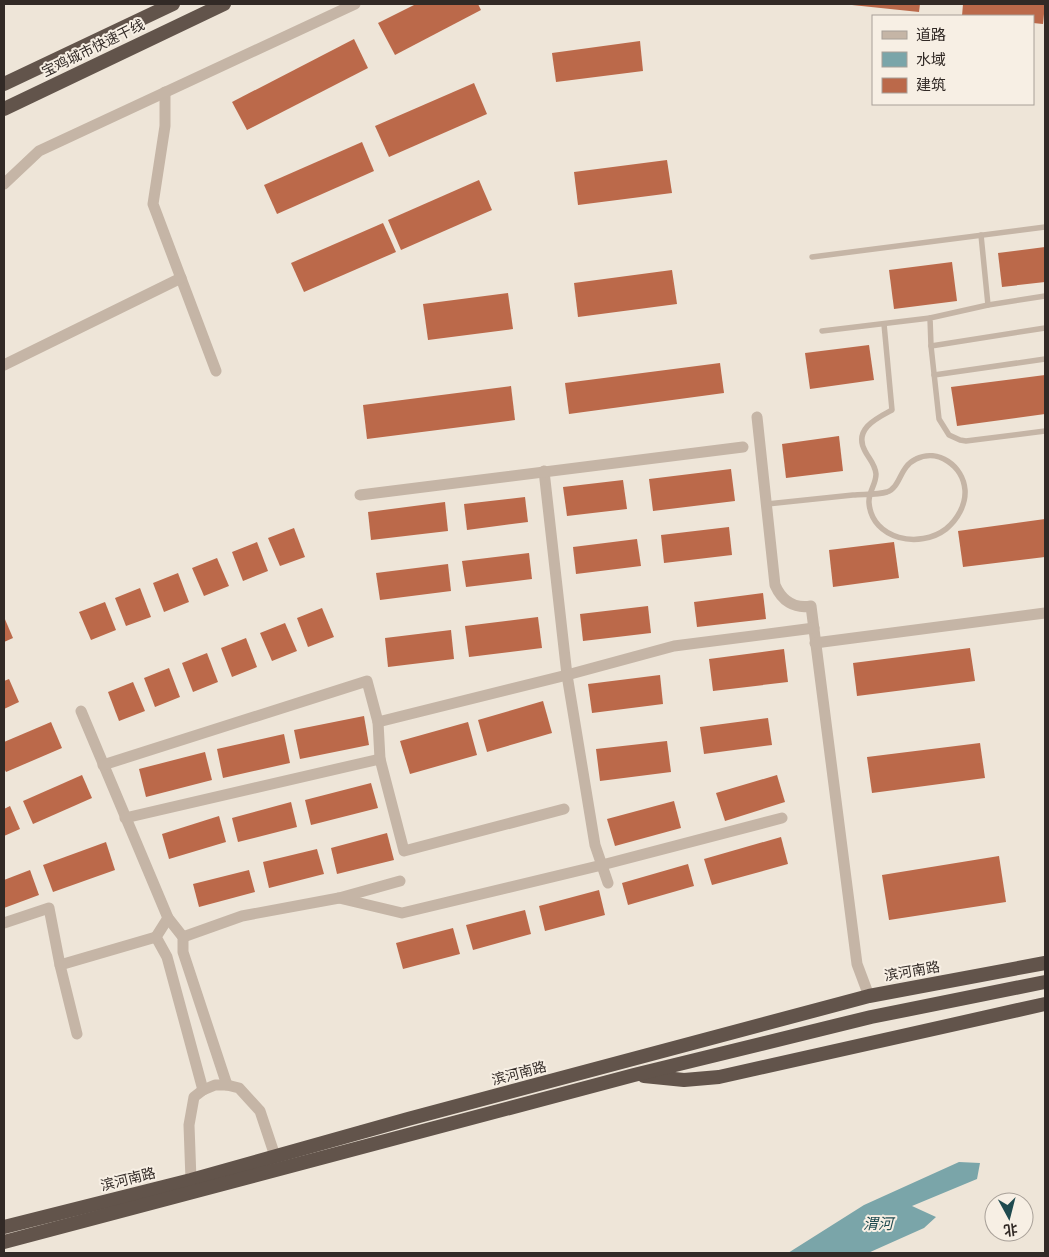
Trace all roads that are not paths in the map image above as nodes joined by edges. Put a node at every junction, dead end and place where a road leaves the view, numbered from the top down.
1 (173, 4) edge
2 (224, 4) edge
3 (355, 4) edge
4 (4, 84) edge
5 (165, 92) junction
6 (4, 108) edge
7 (4, 184) edge
8 (1045, 227) edge
9 (981, 235) junction
10 (812, 257) dead end
11 (181, 278) junction
12 (1045, 296) edge
13 (988, 305) junction
14 (930, 318) junction
15 (884, 324) junction
16 (1045, 328) edge
17 (822, 331) dead end
18 (931, 346) junction
19 (1045, 359) edge
20 (4, 364) edge
21 (216, 370) dead end
22 (934, 375) junction
23 (758, 417) dead end
24 (1045, 431) edge
25 (743, 447) dead end
26 (544, 471) junction
27 (869, 493) junction
28 (360, 495) dead end
29 (766, 504) junction
30 (1045, 613) edge
31 (814, 628) junction
32 (815, 643) junction
33 (567, 676) junction
34 (81, 711) dead end
35 (378, 722) junction
36 (380, 759) junction
37 (104, 765) junction
38 (564, 809) dead end
39 (126, 818) junction
40 (782, 818) dead end
41 (602, 865) junction
42 (400, 881) dead end
43 (608, 883) dead end
44 (339, 898) junction
45 (168, 918) junction
46 (4, 923) edge
47 (156, 937) junction
48 (183, 937) junction
49 (1045, 964) edge
50 (60, 966) junction
51 (1045, 982) edge
52 (869, 996) junction
53 (1045, 1004) edge
54 (77, 1034) dead end
55 (634, 1075) junction
56 (227, 1085) junction
57 (203, 1090) junction
58 (275, 1156) junction
59 (191, 1180) junction
60 (4, 1227) edge
61 (4, 1242) edge

1 - 4 highway, 宝鸡城市快速干线
2 - 6 highway, 宝鸡城市快速干线
3 - 5 street
5 - 7 street
5 - 11 street
8 - 9 lane
9 - 10 lane
9 - 13 lane
11 - 20 street
11 - 21 street
12 - 13 lane
13 - 14 lane
14 - 15 lane
14 - 18 lane
15 - 17 lane
15 - 27 lane
16 - 18 lane
18 - 22 lane
19 - 22 lane
22 - 24 lane
23 - 29 street
25 - 26 street
26 - 28 street
26 - 33 street
27 - 27 lane
27 - 29 lane
29 - 31 street
30 - 32 street
31 - 32 street
31 - 33 street
32 - 52 street
33 - 35 street
33 - 41 street
34 - 37 street
35 - 36 street
35 - 37 street
36 - 38 street
36 - 39 street
37 - 39 street
39 - 45 street
40 - 41 street
41 - 43 street
41 - 44 street
42 - 44 street
44 - 48 street
45 - 47 street
45 - 48 street
46 - 50 street
47 - 50 street
47 - 57 street
48 - 56 street
49 - 52 highway, 滨河南路
50 - 54 street
51 - 55 highway
52 - 58 highway, 滨河南路
53 - 55 highway
55 - 61 highway
56 - 57 street
56 - 58 street
57 - 59 street
58 - 59 highway, 滨河南路
59 - 60 highway, 滨河南路

